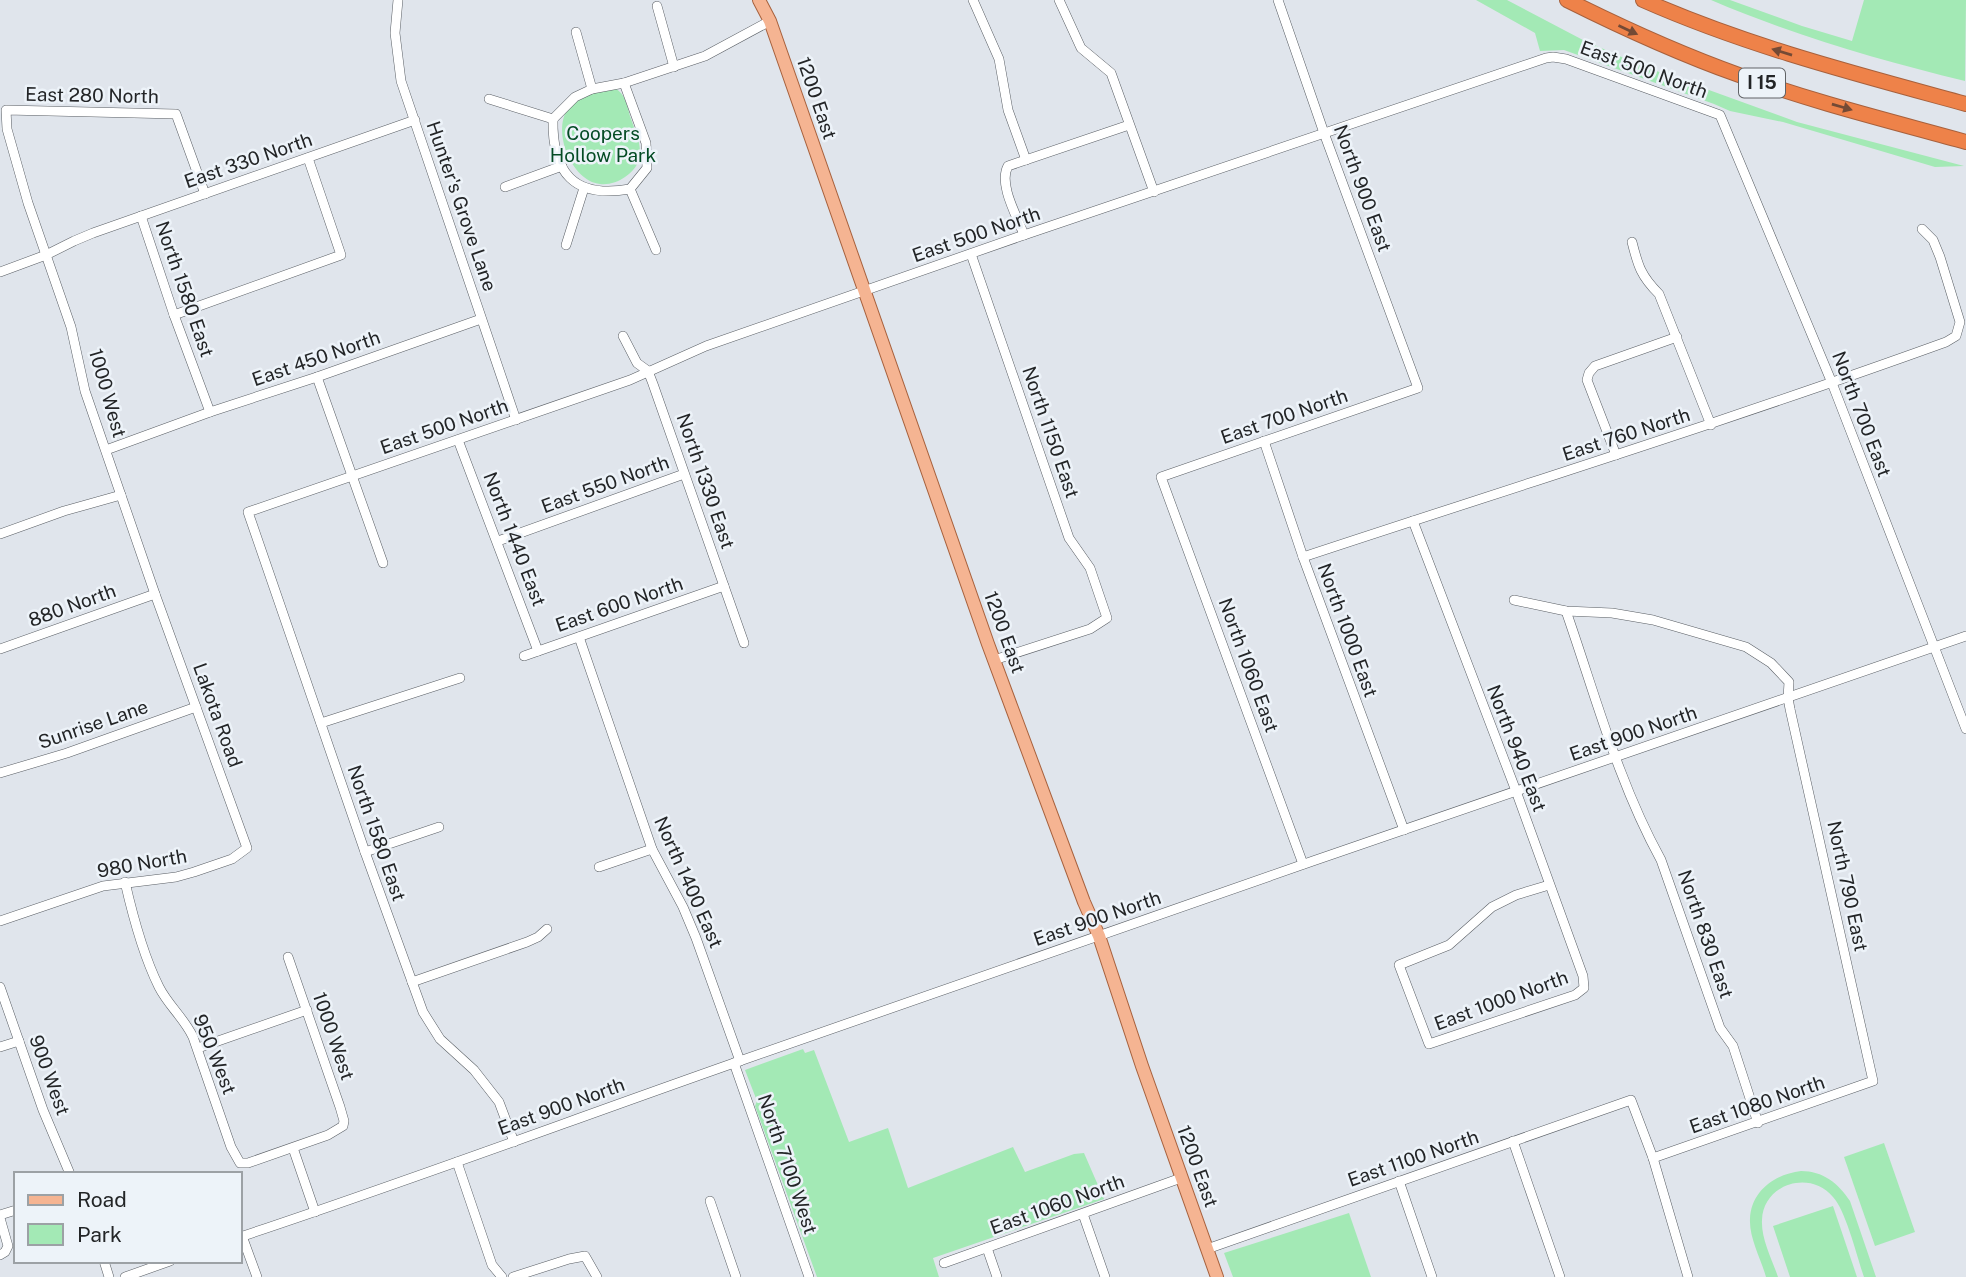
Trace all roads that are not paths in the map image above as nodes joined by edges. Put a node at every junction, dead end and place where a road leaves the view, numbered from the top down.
1 (398, 0) edge
2 (759, 0) edge
3 (973, 0) edge
4 (1059, 0) edge
5 (1278, 0) edge
6 (1567, 0) edge
7 (1643, 0) edge
8 (657, 6) dead end
9 (770, 21) junction
10 (576, 32) dead end
11 (674, 66) junction
12 (624, 83) junction
13 (592, 89) junction
14 (489, 99) dead end
15 (1966, 104) edge
16 (6, 110) joint
17 (1720, 115) joint
18 (553, 119) junction
19 (415, 120) junction
20 (1129, 125) junction
21 (1324, 133) junction
22 (1966, 142) edge
23 (308, 158) junction
24 (1026, 160) junction
25 (562, 166) junction
26 (505, 187) dead end
27 (584, 188) junction
28 (630, 189) junction
29 (1154, 192) junction
30 (205, 194) junction
31 (141, 216) junction
32 (1922, 229) dead end
33 (1024, 235) junction
34 (1632, 242) dead end
35 (566, 244) dead end
36 (656, 250) dead end
37 (971, 254) junction
38 (46, 255) junction
39 (0, 272) edge
40 (865, 292) junction
41 (174, 315) junction
42 (481, 319) junction
43 (623, 336) dead end
44 (1677, 337) junction
45 (648, 371) junction
46 (317, 377) junction
47 (1832, 383) junction
48 (1418, 388) joint
49 (210, 412) junction
50 (516, 420) junction
51 (1710, 425) junction
52 (458, 440) junction
53 (1264, 441) junction
54 (106, 450) junction
55 (1616, 455) junction
56 (684, 474) junction
57 (353, 476) junction
58 (1161, 477) joint
59 (121, 495) junction
60 (248, 512) joint
61 (1413, 521) junction
62 (0, 534) edge
63 (498, 541) junction
64 (1303, 556) junction
65 (383, 563) dead end
66 (724, 586) junction
67 (155, 594) junction
68 (1514, 600) dead end
69 (1566, 611) junction
70 (1966, 636) edge
71 (579, 637) junction
72 (744, 643) dead end
73 (1934, 647) junction
74 (0, 649) edge
75 (538, 651) junction
76 (524, 656) dead end
77 (994, 660) junction
78 (460, 678) dead end
79 (1788, 698) junction
80 (196, 707) junction
81 (321, 723) junction
82 (1966, 729) edge
83 (1616, 757) junction
84 (0, 772) edge
85 (1516, 792) junction
86 (439, 827) dead end
87 (1404, 830) junction
88 (247, 848) joint
89 (652, 849) junction
90 (365, 852) junction
91 (1303, 864) junction
92 (599, 867) dead end
93 (125, 882) junction
94 (1549, 885) junction
95 (0, 921) edge
96 (547, 929) dead end
97 (1098, 936) junction
98 (288, 957) dead end
99 (412, 982) junction
100 (0, 987) edge
101 (1584, 988) joint
102 (307, 1010) junction
103 (19, 1041) junction
104 (0, 1047) edge
105 (198, 1048) junction
106 (737, 1062) junction
107 (1873, 1082) joint
108 (1758, 1123) junction
109 (1513, 1141) junction
110 (514, 1142) junction
111 (293, 1147) junction
112 (1653, 1158) junction
113 (457, 1162) junction
114 (70, 1172) edge
115 (1181, 1178) junction
116 (1399, 1181) junction
117 (710, 1201) dead end
118 (315, 1212) junction
119 (1083, 1214) junction
120 (0, 1217) edge
121 (242, 1236) edge
122 (242, 1239) edge
123 (987, 1248) junction
124 (1207, 1249) junction
125 (0, 1255) edge
126 (164, 1263) edge
127 (944, 1264) dead end
128 (125, 1277) edge
129 (257, 1277) edge
130 (502, 1277) edge
131 (513, 1277) edge
132 (597, 1277) edge
133 (736, 1277) edge
134 (809, 1277) edge
135 (997, 1277) edge
136 (1105, 1277) edge
137 (1217, 1277) edge
138 (1432, 1277) edge
139 (1560, 1277) edge
140 (1688, 1277) edge

1 - 19 street, Hunter's Grove Lane
2 - 9 main road, 1200 East
3 - 24 street
4 - 20 street
5 - 21 street, North 900 East
6 -> 22 highway, I 15
15 -> 7 highway, I 15
8 - 11 street
9 - 11 street
9 - 40 main road, 1200 East
10 - 13 street
11 - 12 street
12 - 13 street
12 - 28 street
13 - 18 street
14 - 18 street
16 - 30 street, East 280 North
16 - 38 street, 1000 West
17 - 21 street, East 500 North
17 - 47 street, North 700 East
18 - 25 street
19 - 23 street, East 330 North
19 - 42 street, Hunter's Grove Lane
20 - 24 street
20 - 29 street
21 - 29 street, East 500 North
21 - 48 street, North 900 East
23 - 30 street, East 330 North
23 - 41 street
24 - 33 street
25 - 26 street
25 - 27 street
27 - 28 street
27 - 35 street
28 - 36 street
29 - 33 street, East 500 North
30 - 31 street, East 330 North
31 - 38 street, East 330 North
31 - 41 street, North 1580 East
32 - 47 street, East 760 North
33 - 37 street, East 500 North
34 - 44 street
37 - 40 street, East 500 North
37 - 77 street, North 1150 East
38 - 39 street, East 330 North
38 - 54 street, 1000 West
40 - 45 street, East 500 North
40 - 77 main road, 1200 East
41 - 49 street, North 1580 East
42 - 46 street, East 450 North
42 - 50 street, Hunter's Grove Lane
43 - 45 street, North 1330 East
44 - 51 street
44 - 55 street
45 - 50 street, East 500 North
45 - 56 street, North 1330 East
46 - 49 street, East 450 North
46 - 57 street
47 - 51 street, East 760 North
47 - 73 street, North 700 East
48 - 53 street, East 700 North
49 - 54 street, East 450 North
50 - 52 street, East 500 North
51 - 55 street, East 760 North
52 - 57 street, East 500 North
52 - 63 street, North 1440 East
53 - 58 street, East 700 North
53 - 64 street, North 1000 East
54 - 59 street, 1000 West
55 - 61 street, East 760 North
56 - 63 street, East 550 North
56 - 66 street, North 1330 East
57 - 60 street, East 500 North
57 - 65 street
58 - 91 street, North 1060 East
59 - 62 street
59 - 67 street, 1000 West
60 - 81 street, North 1580 East
61 - 64 street, East 760 North
61 - 85 street, North 940 East
63 - 75 street, North 1440 East
64 - 87 street, North 1000 East
66 - 71 street, East 600 North
66 - 72 street, North 1330 East
67 - 74 street, 880 North
67 - 80 street, Lakota Road
68 - 69 street
69 - 79 street, North 790 East
69 - 83 street, North 830 East
70 - 73 street, East 900 North
71 - 75 street, East 600 North
71 - 89 street, North 1400 East
73 - 79 street, East 900 North
73 - 82 street, North 700 East
75 - 76 street, East 600 North
77 - 97 main road, 1200 East
78 - 81 street
79 - 83 street, East 900 North
79 - 107 street, North 790 East
80 - 84 street, Sunrise Lane
80 - 88 street, Lakota Road
81 - 90 street, North 1580 East
83 - 85 street, East 900 North
83 - 108 street, North 830 East
85 - 87 street, East 900 North
85 - 94 street, North 940 East
86 - 90 street
87 - 91 street, East 900 North
88 - 93 street, 980 North
89 - 92 street
89 - 106 street, North 1400 East
90 - 99 street, North 1580 East
91 - 97 street, East 900 North
93 - 95 street, 980 North
93 - 105 street, 950 West
94 - 101 street, North 940 East
94 - 101 street, East 1000 North
96 - 99 street
97 - 106 street, East 900 North
97 - 115 main road, 1200 East
98 - 102 street, 1000 West
99 - 110 street, North 1580 East
100 - 103 street, 900 West
102 - 105 street
102 - 111 street, 1000 West
103 - 104 street
103 - 114 street, 900 West
105 - 111 street, 950 West
106 - 110 street, East 900 North
106 - 134 street, North 7100 West
107 - 108 street, East 1080 North
108 - 112 street, East 1080 North
109 - 112 street, East 1100 North
109 - 116 street, East 1100 North
109 - 139 street
110 - 113 street, East 900 North
111 - 118 street
112 - 140 street
113 - 118 street, East 900 North
113 - 130 street
115 - 119 street, East 1060 North
115 - 124 main road, 1200 East
116 - 124 street, East 1100 North
116 - 138 street
117 - 133 street
118 - 121 street, East 900 North
119 - 123 street, East 1060 North
119 - 136 street
120 - 125 street
122 - 129 street
123 - 127 street, East 1060 North
123 - 135 street
124 - 137 main road, 1200 East
126 - 128 street
131 - 132 street

